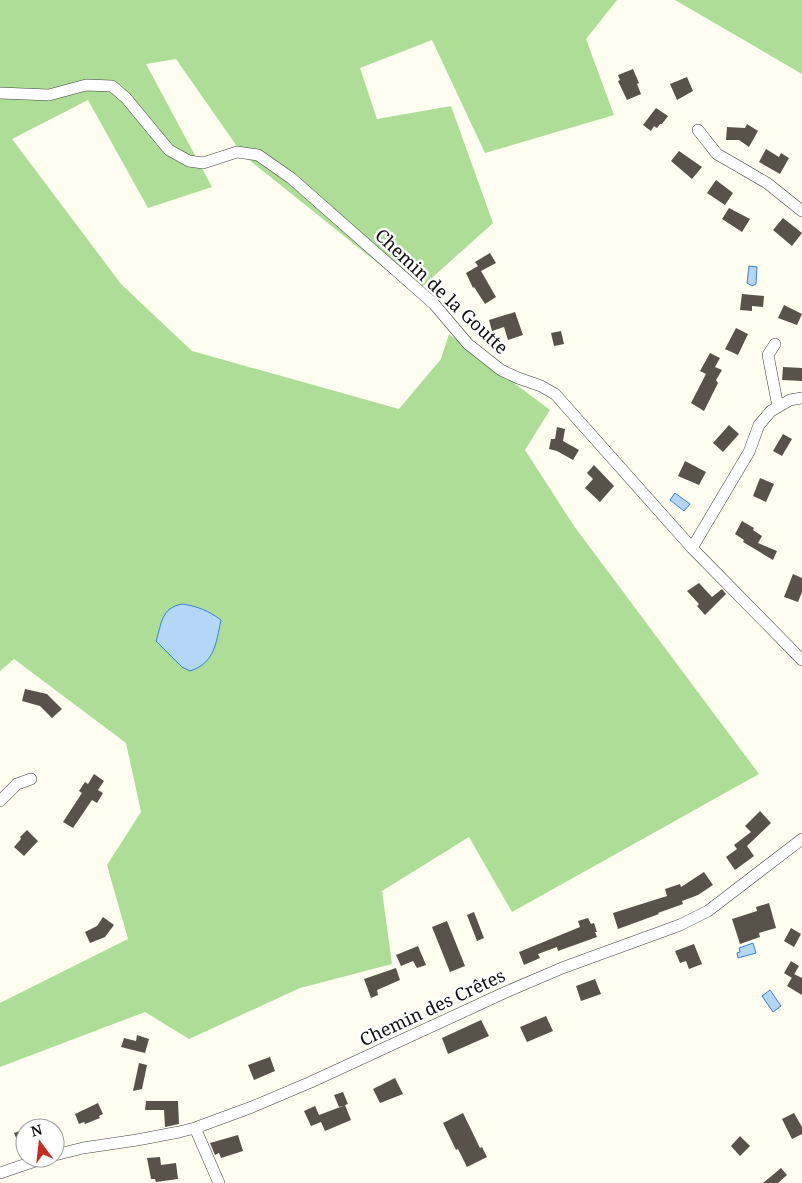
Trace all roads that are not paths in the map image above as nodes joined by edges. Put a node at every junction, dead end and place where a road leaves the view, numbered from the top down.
1 (0, 93) edge
2 (698, 130) dead end
3 (802, 211) edge
4 (775, 344) dead end
5 (802, 398) edge
6 (778, 407) junction
7 (692, 548) junction
8 (802, 660) edge
9 (31, 779) dead end
10 (0, 801) edge
11 (802, 839) edge
12 (195, 1128) junction
13 (65, 1152) edge
14 (16, 1168) edge
15 (0, 1174) edge
16 (219, 1183) edge

1 - 7 street, Chemin de la Goutte
2 - 3 street
4 - 6 street
5 - 6 street
6 - 7 street
7 - 8 street, Chemin de la Goutte
9 - 10 street
11 - 12 street, Chemin des Crêtes
12 - 13 street, Chemin des Crêtes
12 - 16 street
14 - 15 street

